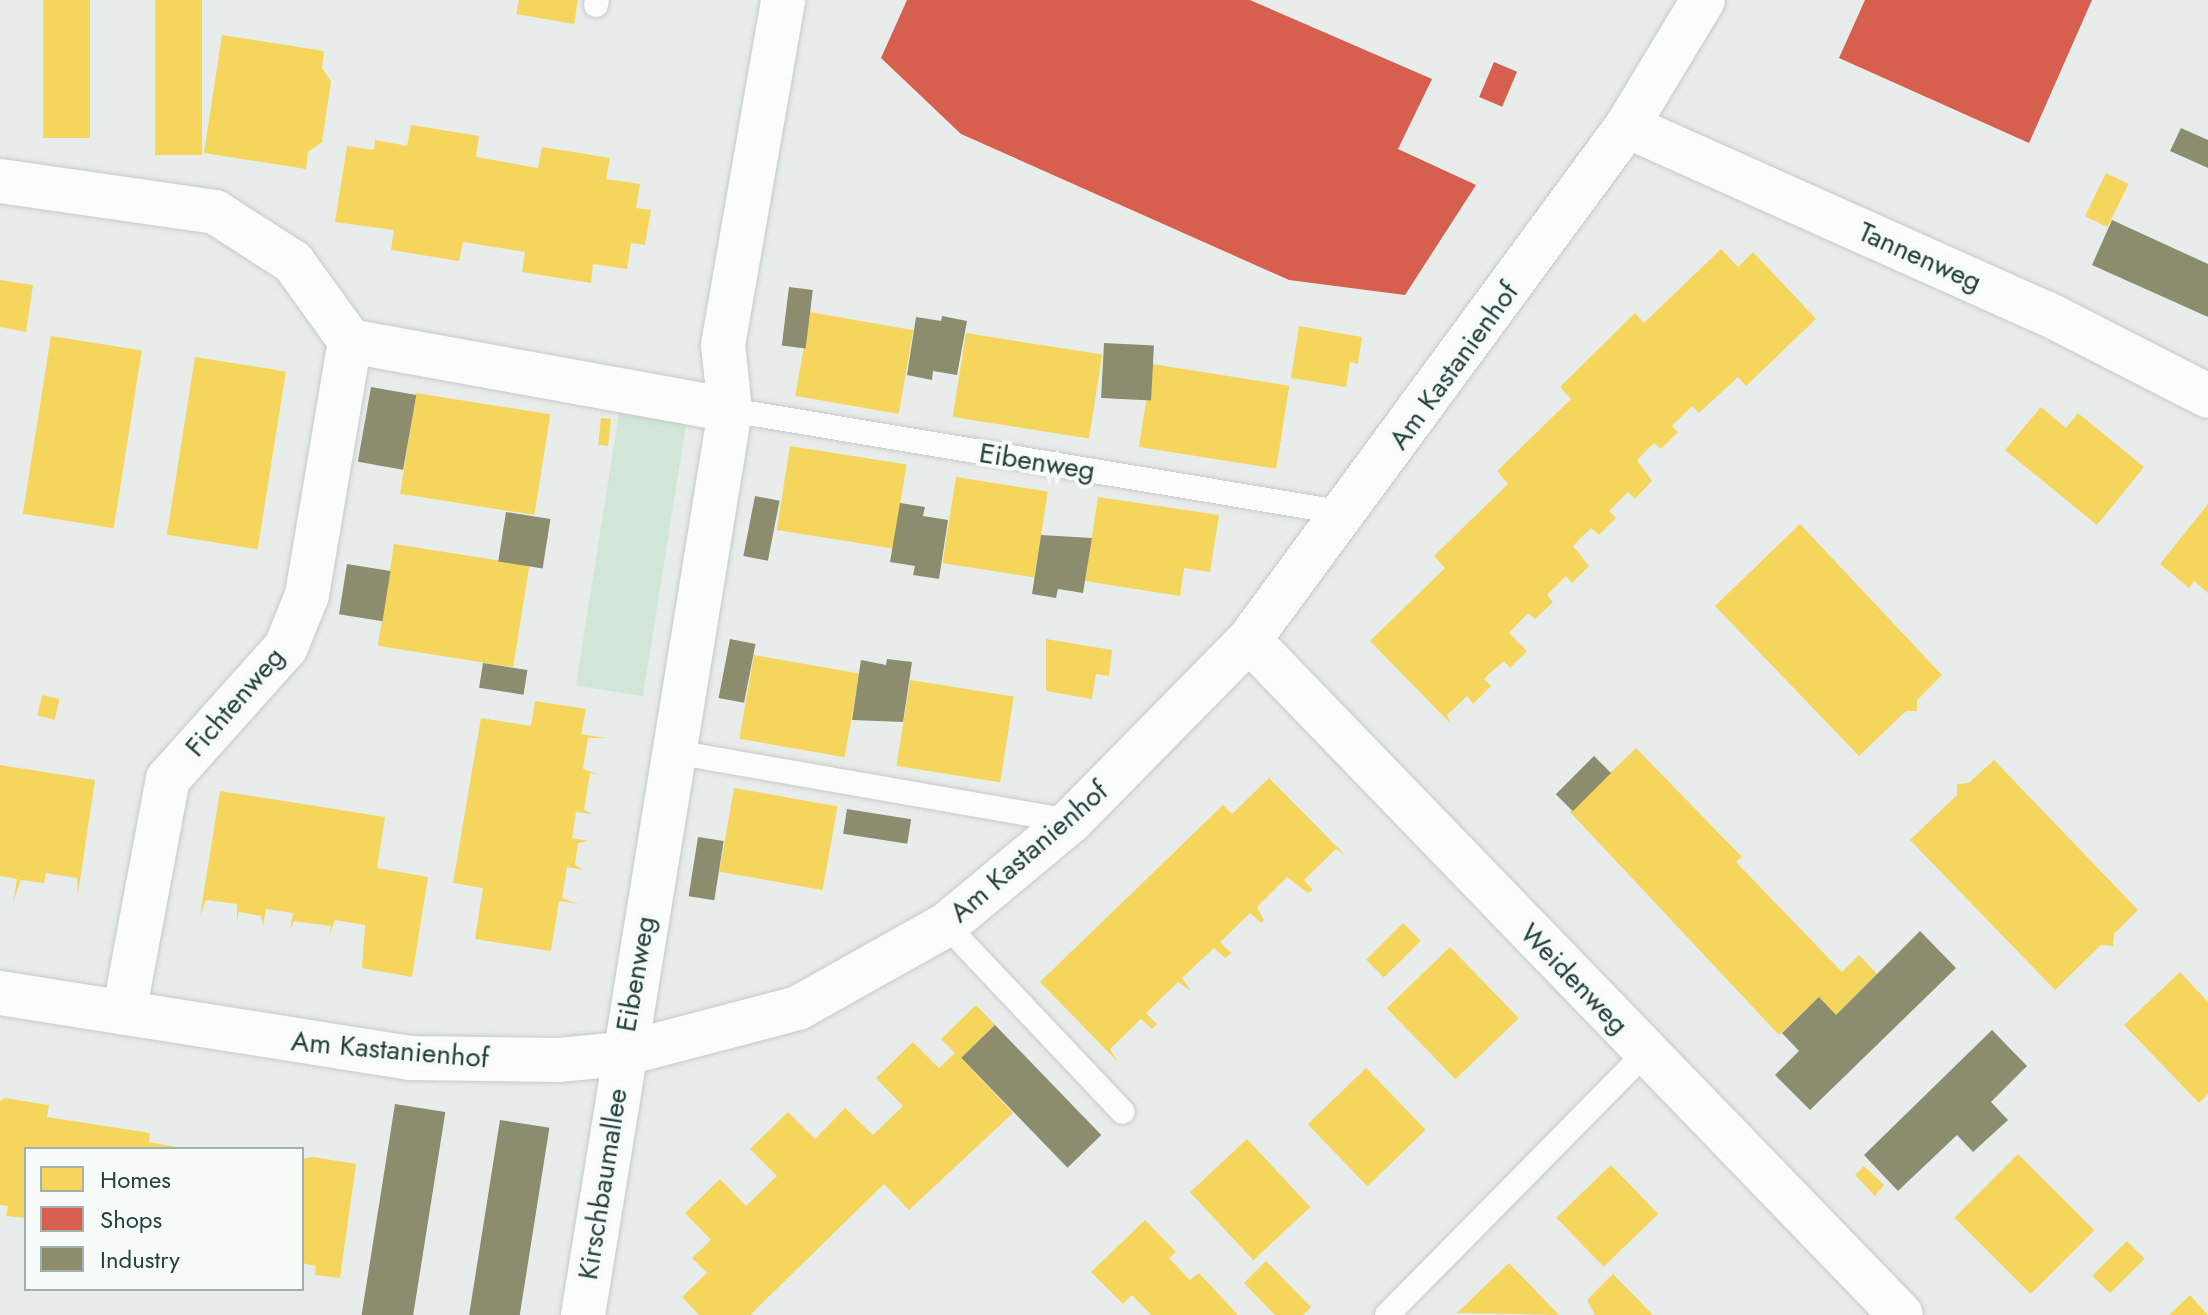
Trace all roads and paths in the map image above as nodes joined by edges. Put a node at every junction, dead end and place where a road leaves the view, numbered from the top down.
1 (783, 0) edge
2 (1703, 0) edge
3 (1627, 126) junction
4 (0, 181) edge
5 (350, 341) junction
6 (2208, 396) edge
7 (730, 410) junction
8 (1345, 513) junction
9 (1249, 640) junction
10 (674, 752) junction
11 (1071, 821) junction
12 (946, 925) junction
13 (0, 993) edge
14 (124, 1013) junction
15 (1645, 1053) junction
16 (623, 1054) junction
17 (1123, 1112) dead end
18 (583, 1315) edge
19 (1387, 1315) edge
20 (1901, 1315) edge

1 - 7 street, Eibenweg
2 - 3 street, Am Kastanienhof
3 - 6 street, Tannenweg
3 - 8 street, Am Kastanienhof
4 - 5 street
5 - 7 street
5 - 14 street, Fichtenweg
7 - 8 lane, Eibenweg
7 - 10 street, Eibenweg
8 - 9 street, Am Kastanienhof
9 - 11 street, Am Kastanienhof
9 - 15 street, Weidenweg
10 - 11 lane
10 - 16 street, Eibenweg
11 - 12 street, Am Kastanienhof
12 - 16 street, Am Kastanienhof
12 - 17 lane
13 - 14 street, Am Kastanienhof
14 - 16 street, Am Kastanienhof
15 - 19 lane
15 - 20 street, Weidenweg
16 - 18 street, Kirschbaumallee

